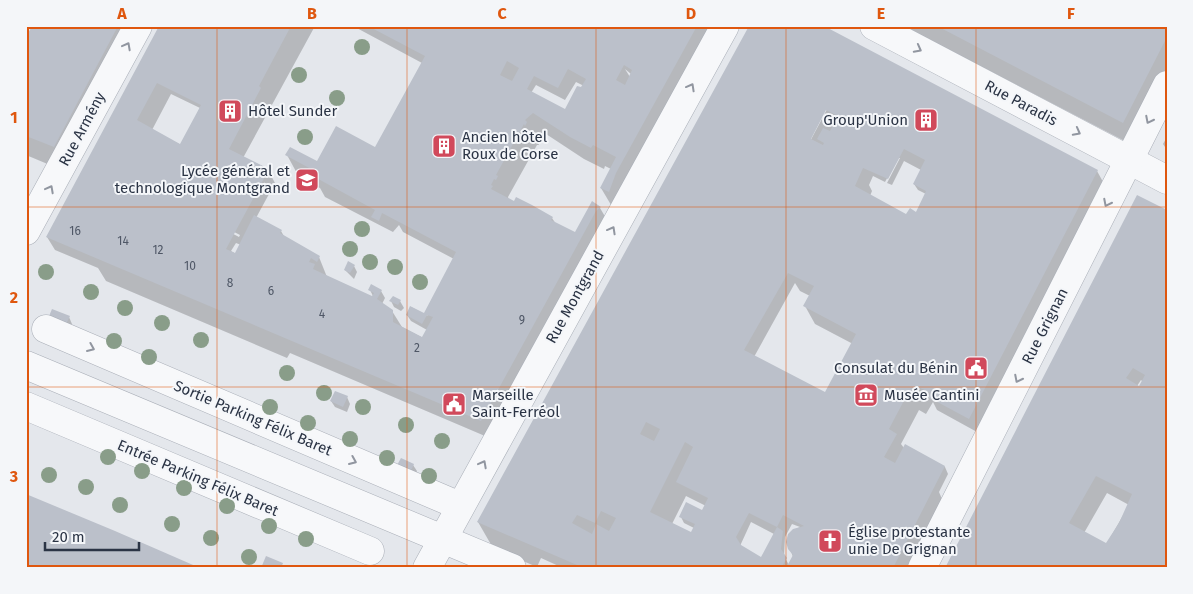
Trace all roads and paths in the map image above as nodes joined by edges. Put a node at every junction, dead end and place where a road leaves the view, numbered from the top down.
1 (138, 26) edge
2 (726, 26) edge
3 (874, 26) edge
4 (1167, 85) edge
5 (1129, 160) junction
6 (1167, 180) edge
7 (26, 231) edge
8 (46, 329) dead end
9 (26, 365) edge
10 (26, 406) edge
11 (460, 506) junction
12 (443, 539) junction
13 (370, 551) dead end
14 (426, 568) edge
15 (512, 568) edge
16 (922, 568) edge

7 -> 1 street, Rue Armény
11 -> 2 street, Rue Montgrand
3 -> 5 street, Rue Paradis
4 -> 5 street, Rue Grignan
5 - 6 street, Rue Paradis
5 -> 16 street, Rue Grignan
8 -> 11 street, Sortie Parking Félix Baret
9 - 12 street
10 - 13 street, Entrée Parking Félix Baret
11 - 12 street, Rue Montgrand
12 - 14 street, Rue Montgrand
12 - 15 street

